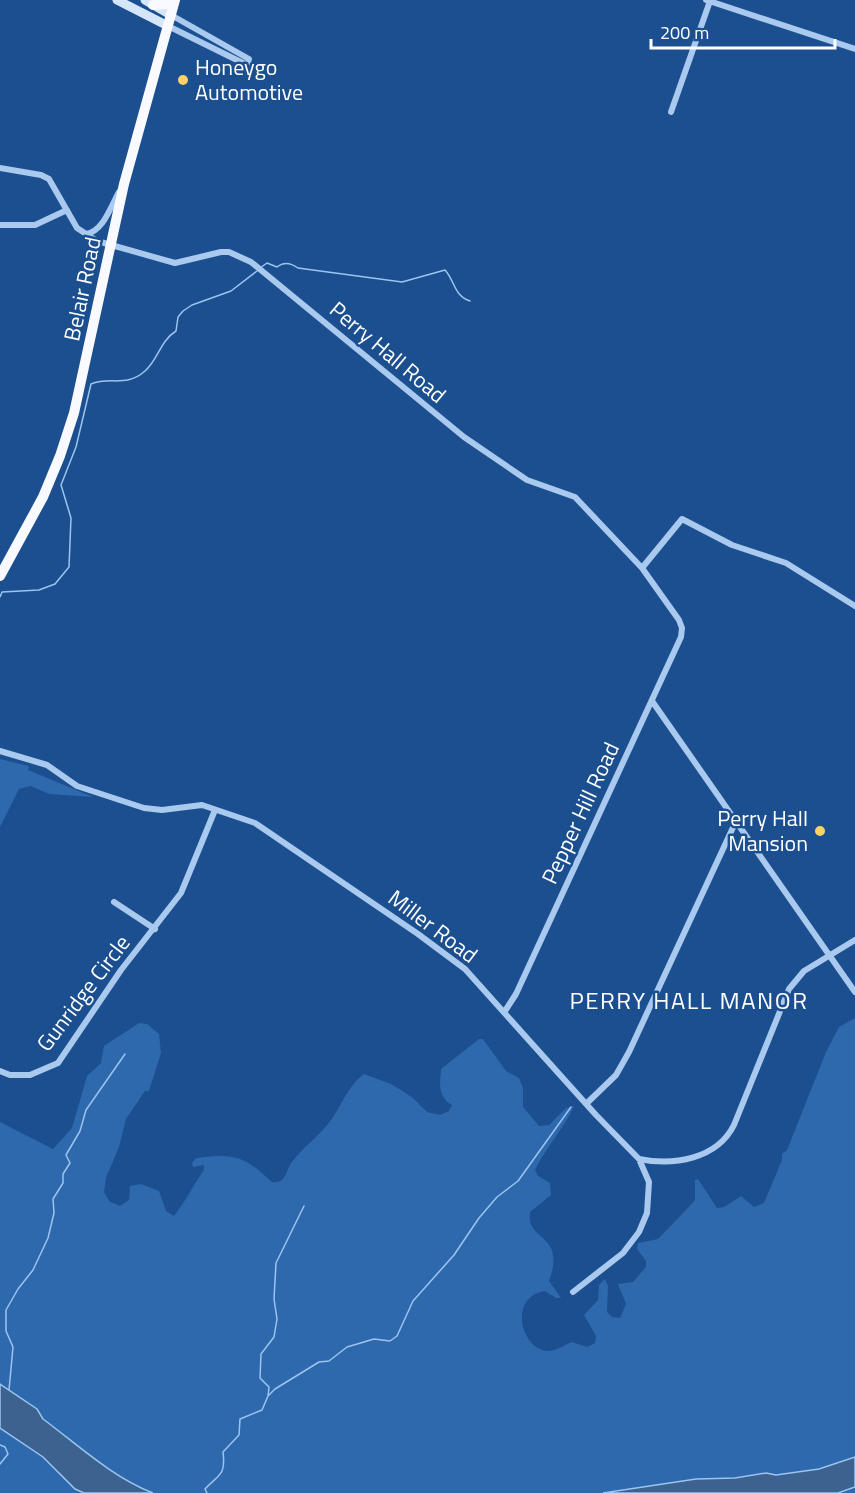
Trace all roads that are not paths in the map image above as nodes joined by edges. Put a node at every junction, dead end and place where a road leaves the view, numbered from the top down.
1 (117, 0) edge
2 (173, 0) edge
3 (708, 1) edge
4 (149, 3) edge
5 (169, 20) junction
6 (855, 49) edge
7 (671, 112) dead end
8 (0, 168) edge
9 (124, 184) junction
10 (67, 210) junction
11 (0, 225) edge
12 (85, 234) junction
13 (111, 243) junction
14 (642, 568) junction
15 (0, 576) edge
16 (855, 606) edge
17 (682, 628) joint
18 (652, 701) junction
19 (0, 751) edge
20 (215, 810) junction
21 (735, 821) junction
22 (114, 902) dead end
23 (154, 928) junction
24 (855, 940) edge
25 (829, 955) junction
26 (855, 993) edge
27 (505, 1011) junction
28 (0, 1071) edge
29 (586, 1104) junction
30 (639, 1159) junction
31 (573, 1292) dead end

1 - 5 main road
2 - 4 highway
2 - 5 highway, Belair Road
3 - 6 street
3 - 7 street
4 - 5 main road
5 - 5 street
5 - 9 highway, Belair Road
8 - 10 street
9 - 12 street
9 - 13 highway, Belair Road
10 - 11 street
10 - 12 street
12 - 13 street, Perry Hall Road
13 - 14 street, Perry Hall Road
13 - 15 highway, Belair Road
14 - 16 street
14 - 17 street, Perry Hall Road
17 - 18 street, Pepper Hill Road
18 - 21 street
18 - 27 street, Pepper Hill Road
19 - 20 street, Miller Road
20 - 23 street, Gunridge Circle
20 - 27 street, Miller Road
21 - 25 street
21 - 29 street
22 - 23 street, Gunridge Circle
23 - 28 street, Gunridge Circle
24 - 25 street
25 - 26 street
25 - 30 street
27 - 29 street, Miller Road
29 - 30 street, Miller Road
30 - 31 street, Miller Road

